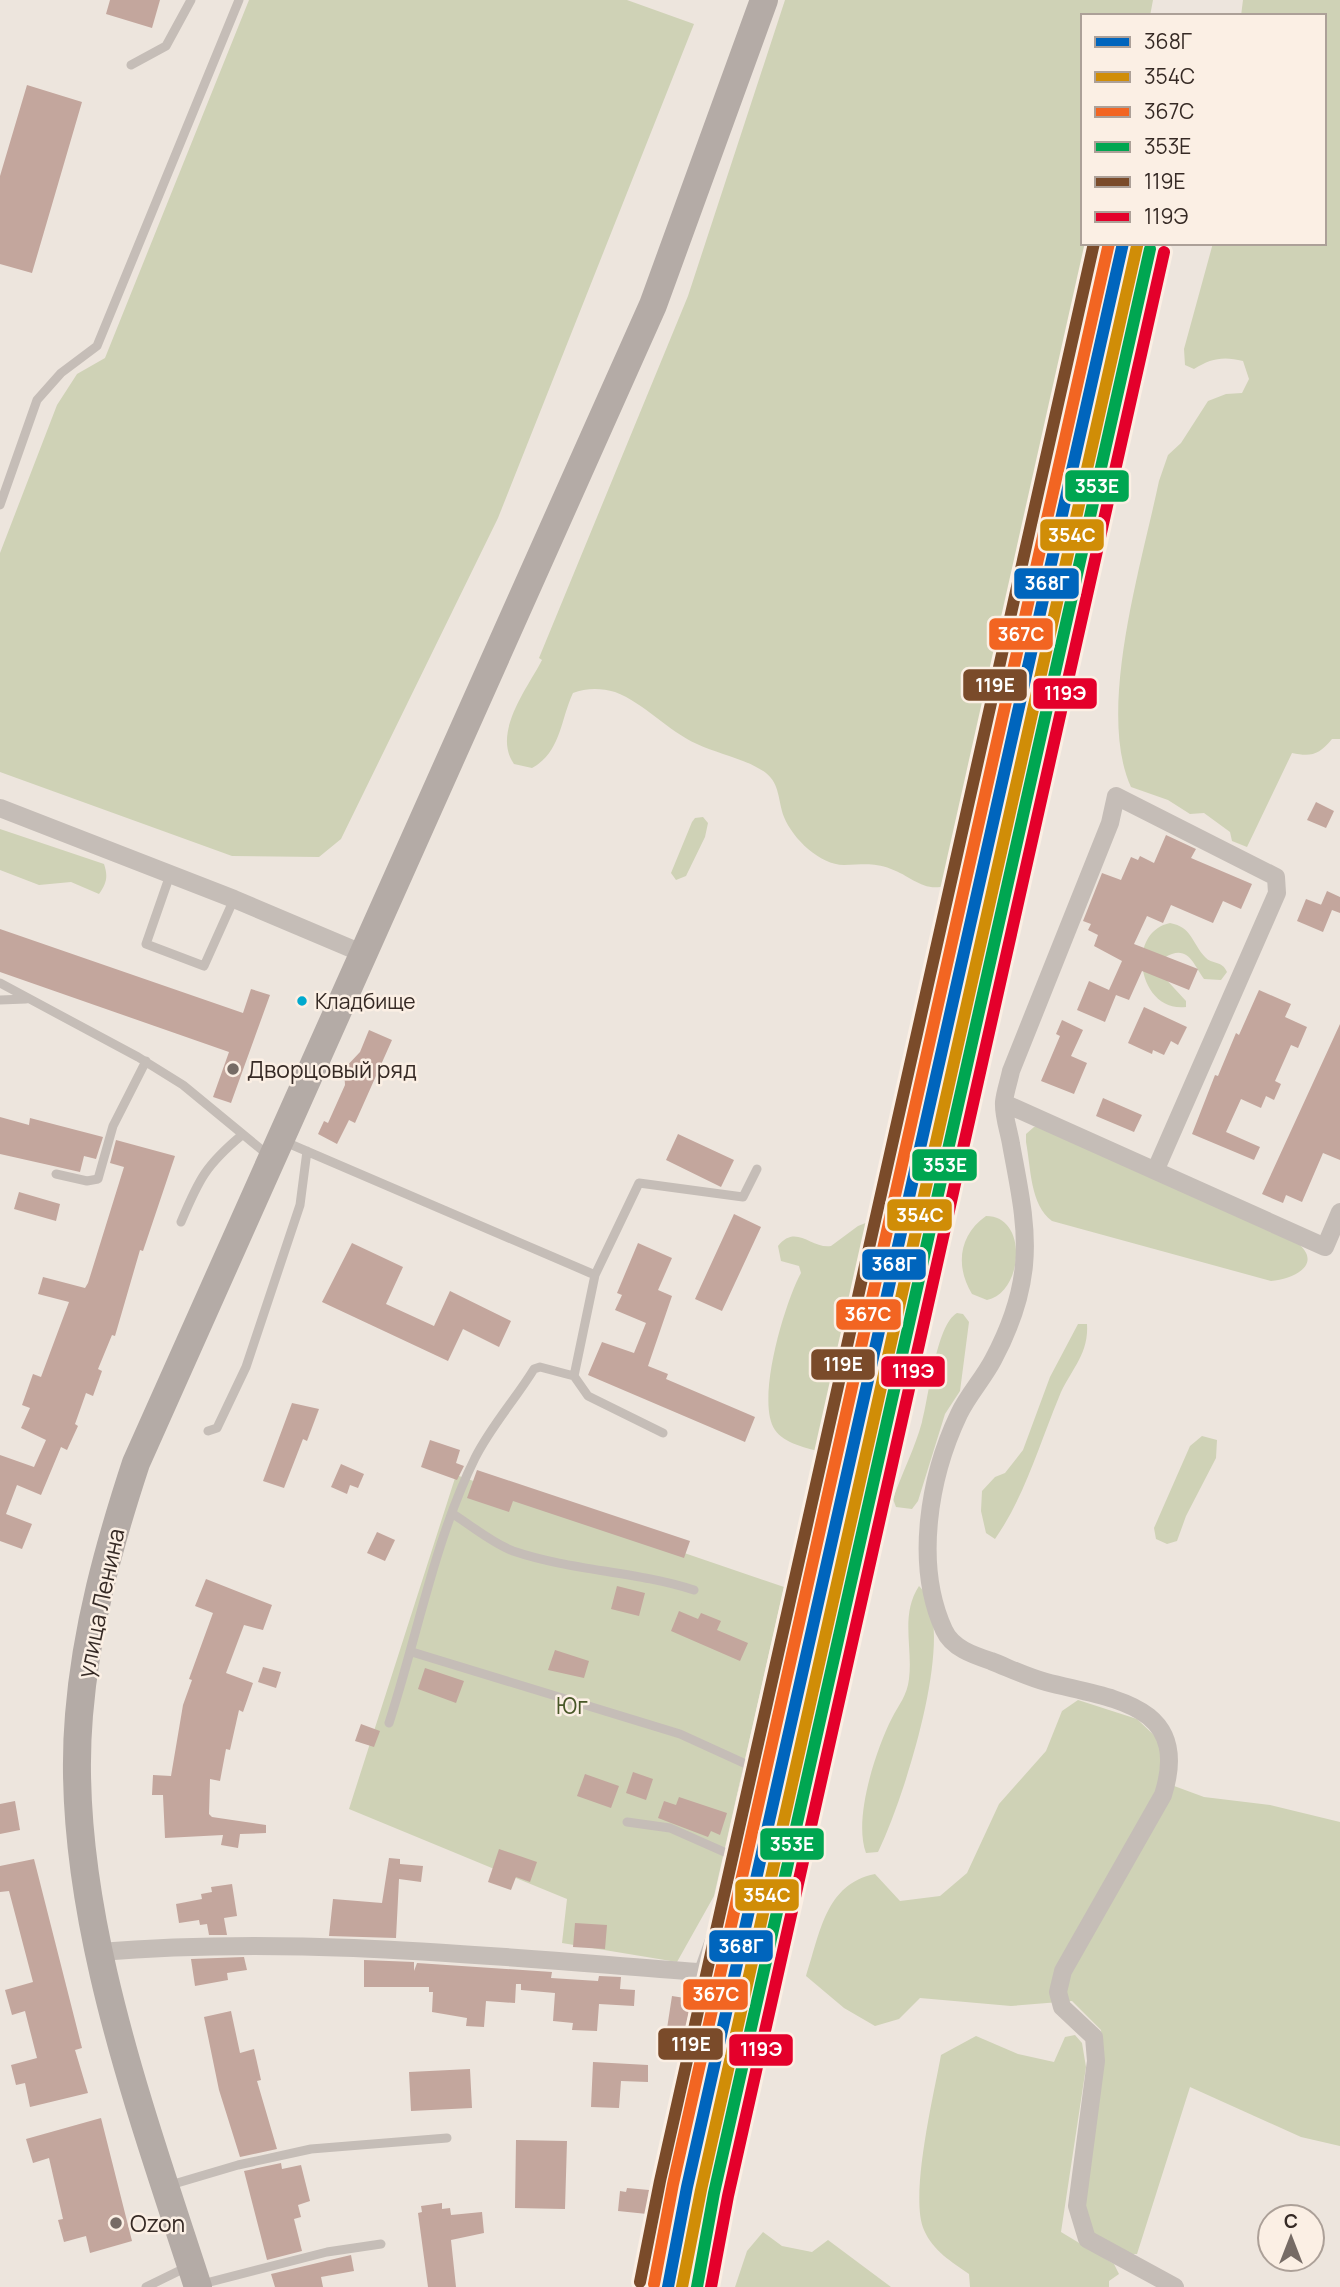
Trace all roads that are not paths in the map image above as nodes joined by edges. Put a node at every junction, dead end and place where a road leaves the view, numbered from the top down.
1 (191, 0) edge
2 (239, 0) edge
3 (764, 0) edge
4 (131, 65) dead end
5 (0, 505) edge
6 (0, 808) edge
7 (170, 876) junction
8 (234, 898) junction
9 (364, 954) junction
10 (0, 983) edge
11 (27, 999) junction
12 (0, 1000) edge
13 (146, 1061) junction
14 (1004, 1103) junction
15 (242, 1135) junction
16 (277, 1150) junction
17 (307, 1152) junction
18 (757, 1169) dead end
19 (1156, 1170) junction
20 (55, 1174) dead end
21 (1340, 1212) edge
22 (181, 1222) dead end
23 (595, 1275) junction
24 (574, 1376) junction
25 (208, 1431) dead end
26 (663, 1433) dead end
27 (453, 1514) junction
28 (694, 1590) dead end
29 (412, 1652) junction
30 (389, 1723) dead end
31 (627, 1822) dead end
32 (731, 1854) junction
33 (100, 1952) junction
34 (698, 1972) junction
35 (447, 2138) dead end
36 (166, 2187) junction
37 (659, 2209) dead end
38 (381, 2244) dead end
39 (195, 2279) edge
40 (146, 2287) edge
41 (1175, 2287) edge

1 - 4 lane
2 - 5 lane
3 - 9 main road, улица Ленина
6 - 7 street
7 - 8 street
7 - 8 lane
8 - 9 street
9 - 16 main road, улица Ленина
10 - 11 lane
11 - 12 lane
11 - 13 lane
13 - 15 lane
13 - 20 lane
14 - 19 street
14 - 19 street
14 - 41 street
15 - 16 lane
15 - 22 lane
16 - 17 lane
16 - 33 main road, улица Ленина
17 - 23 lane
17 - 25 lane
18 - 23 lane
19 - 21 street
23 - 24 lane
24 - 26 lane
24 - 27 lane
27 - 28 lane
27 - 29 lane
29 - 30 lane
29 - 32 lane
31 - 32 lane
32 - 34 lane
33 - 34 street
33 - 36 main road, улица Ленина
34 - 37 lane
35 - 36 lane
36 - 39 main road, улица Ленина
38 - 39 lane
39 - 40 lane

